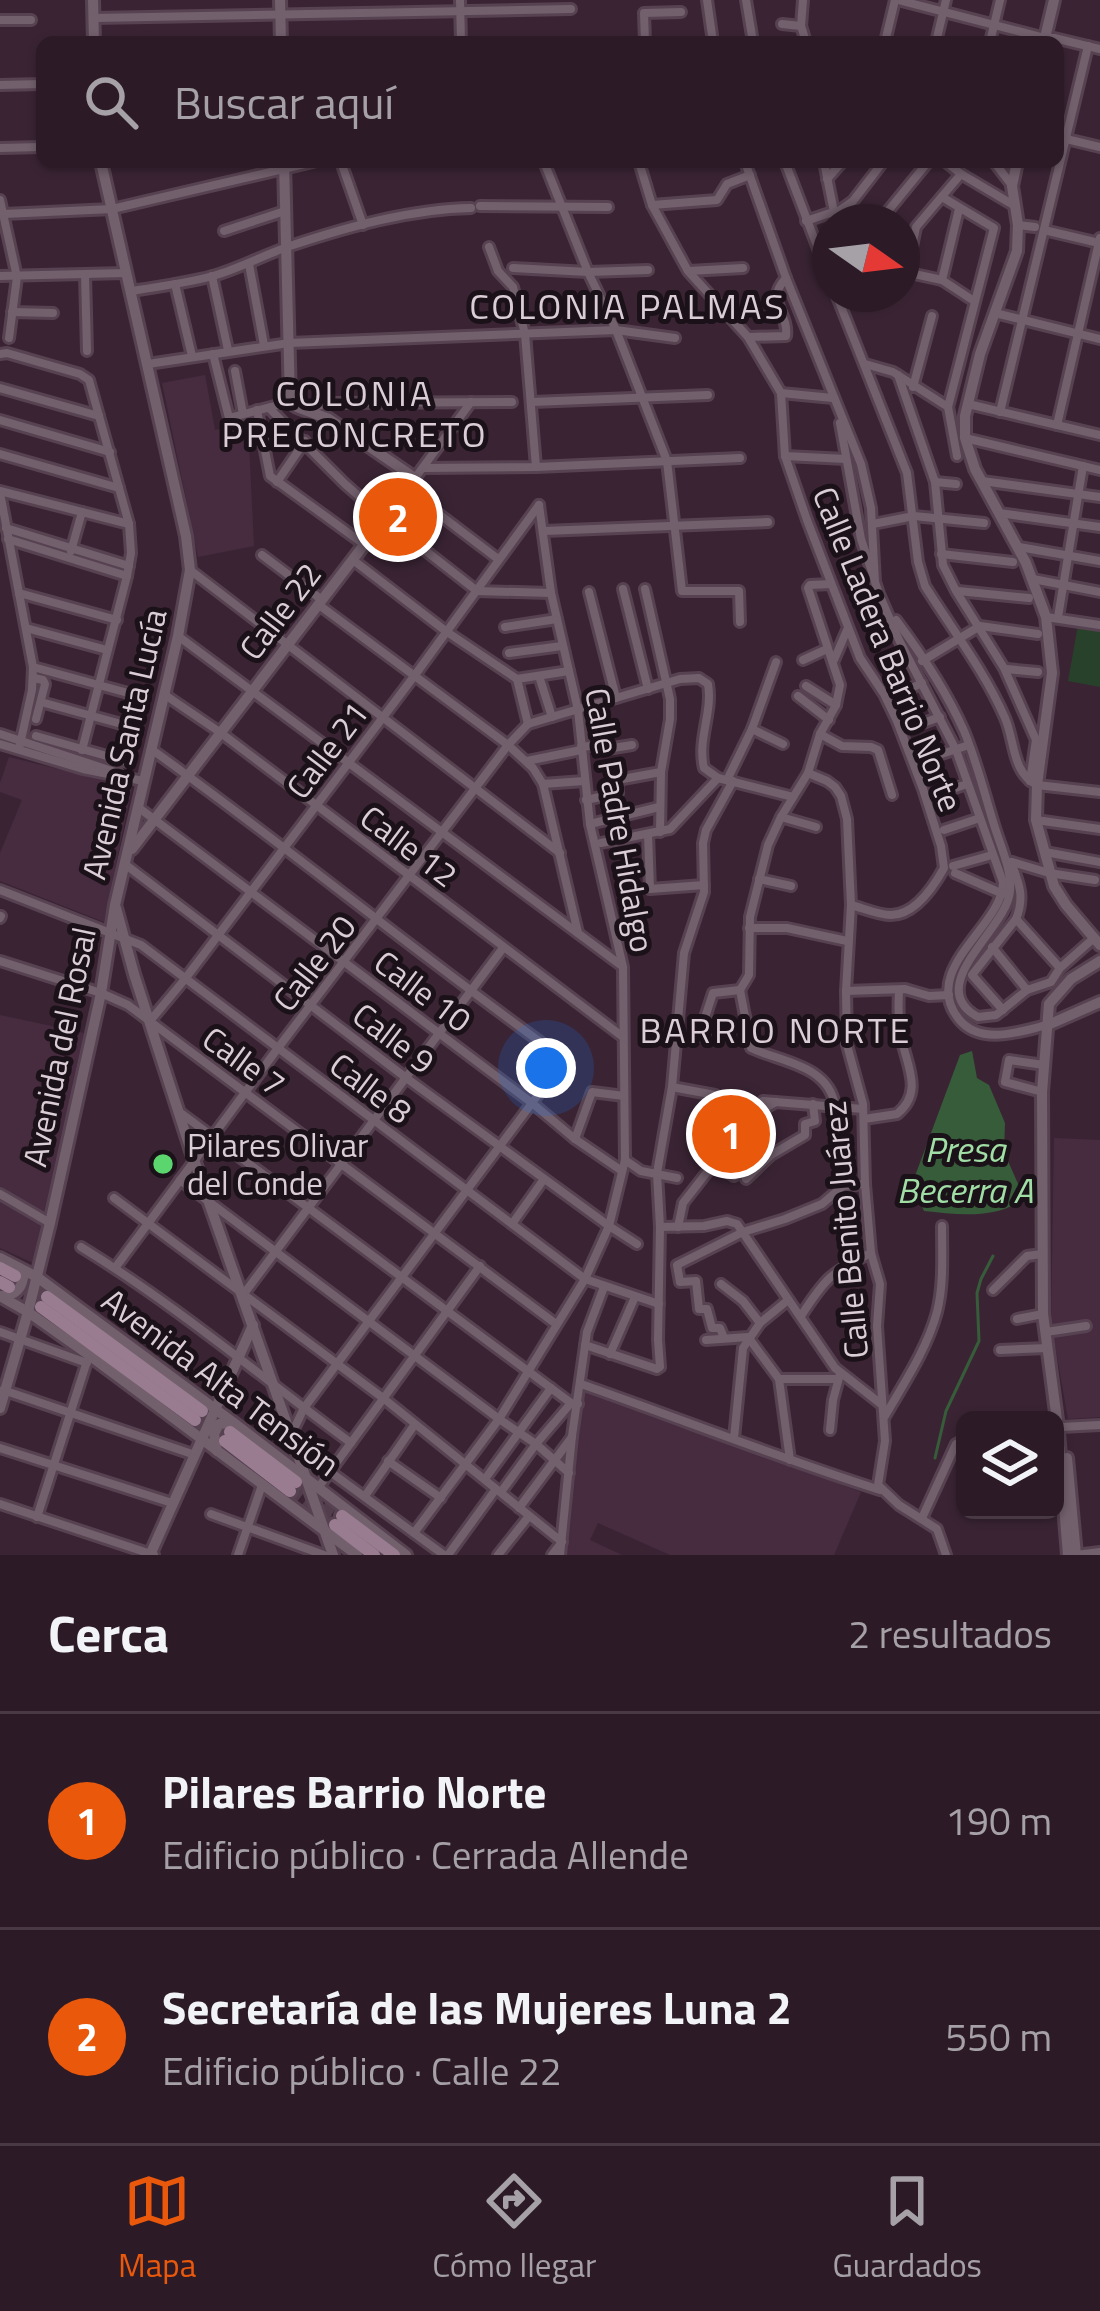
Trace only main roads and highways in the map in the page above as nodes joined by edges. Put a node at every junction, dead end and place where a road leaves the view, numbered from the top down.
1 (0, 1268) edge
2 (7, 1284) edge
3 (39, 1306) road end
4 (204, 1414) road end
5 (226, 1437) road end
6 (298, 1484) tunnel mouth
7 (374, 1555) edge
8 (394, 1555) edge

1 - 2 main road, Avenida Alta Tensión
3 - 4 main road, Avenida Alta Tensión
5 - 6 main road, Avenida Alta Tensión
7 - 8 main road, Avenida Alta Tensión

